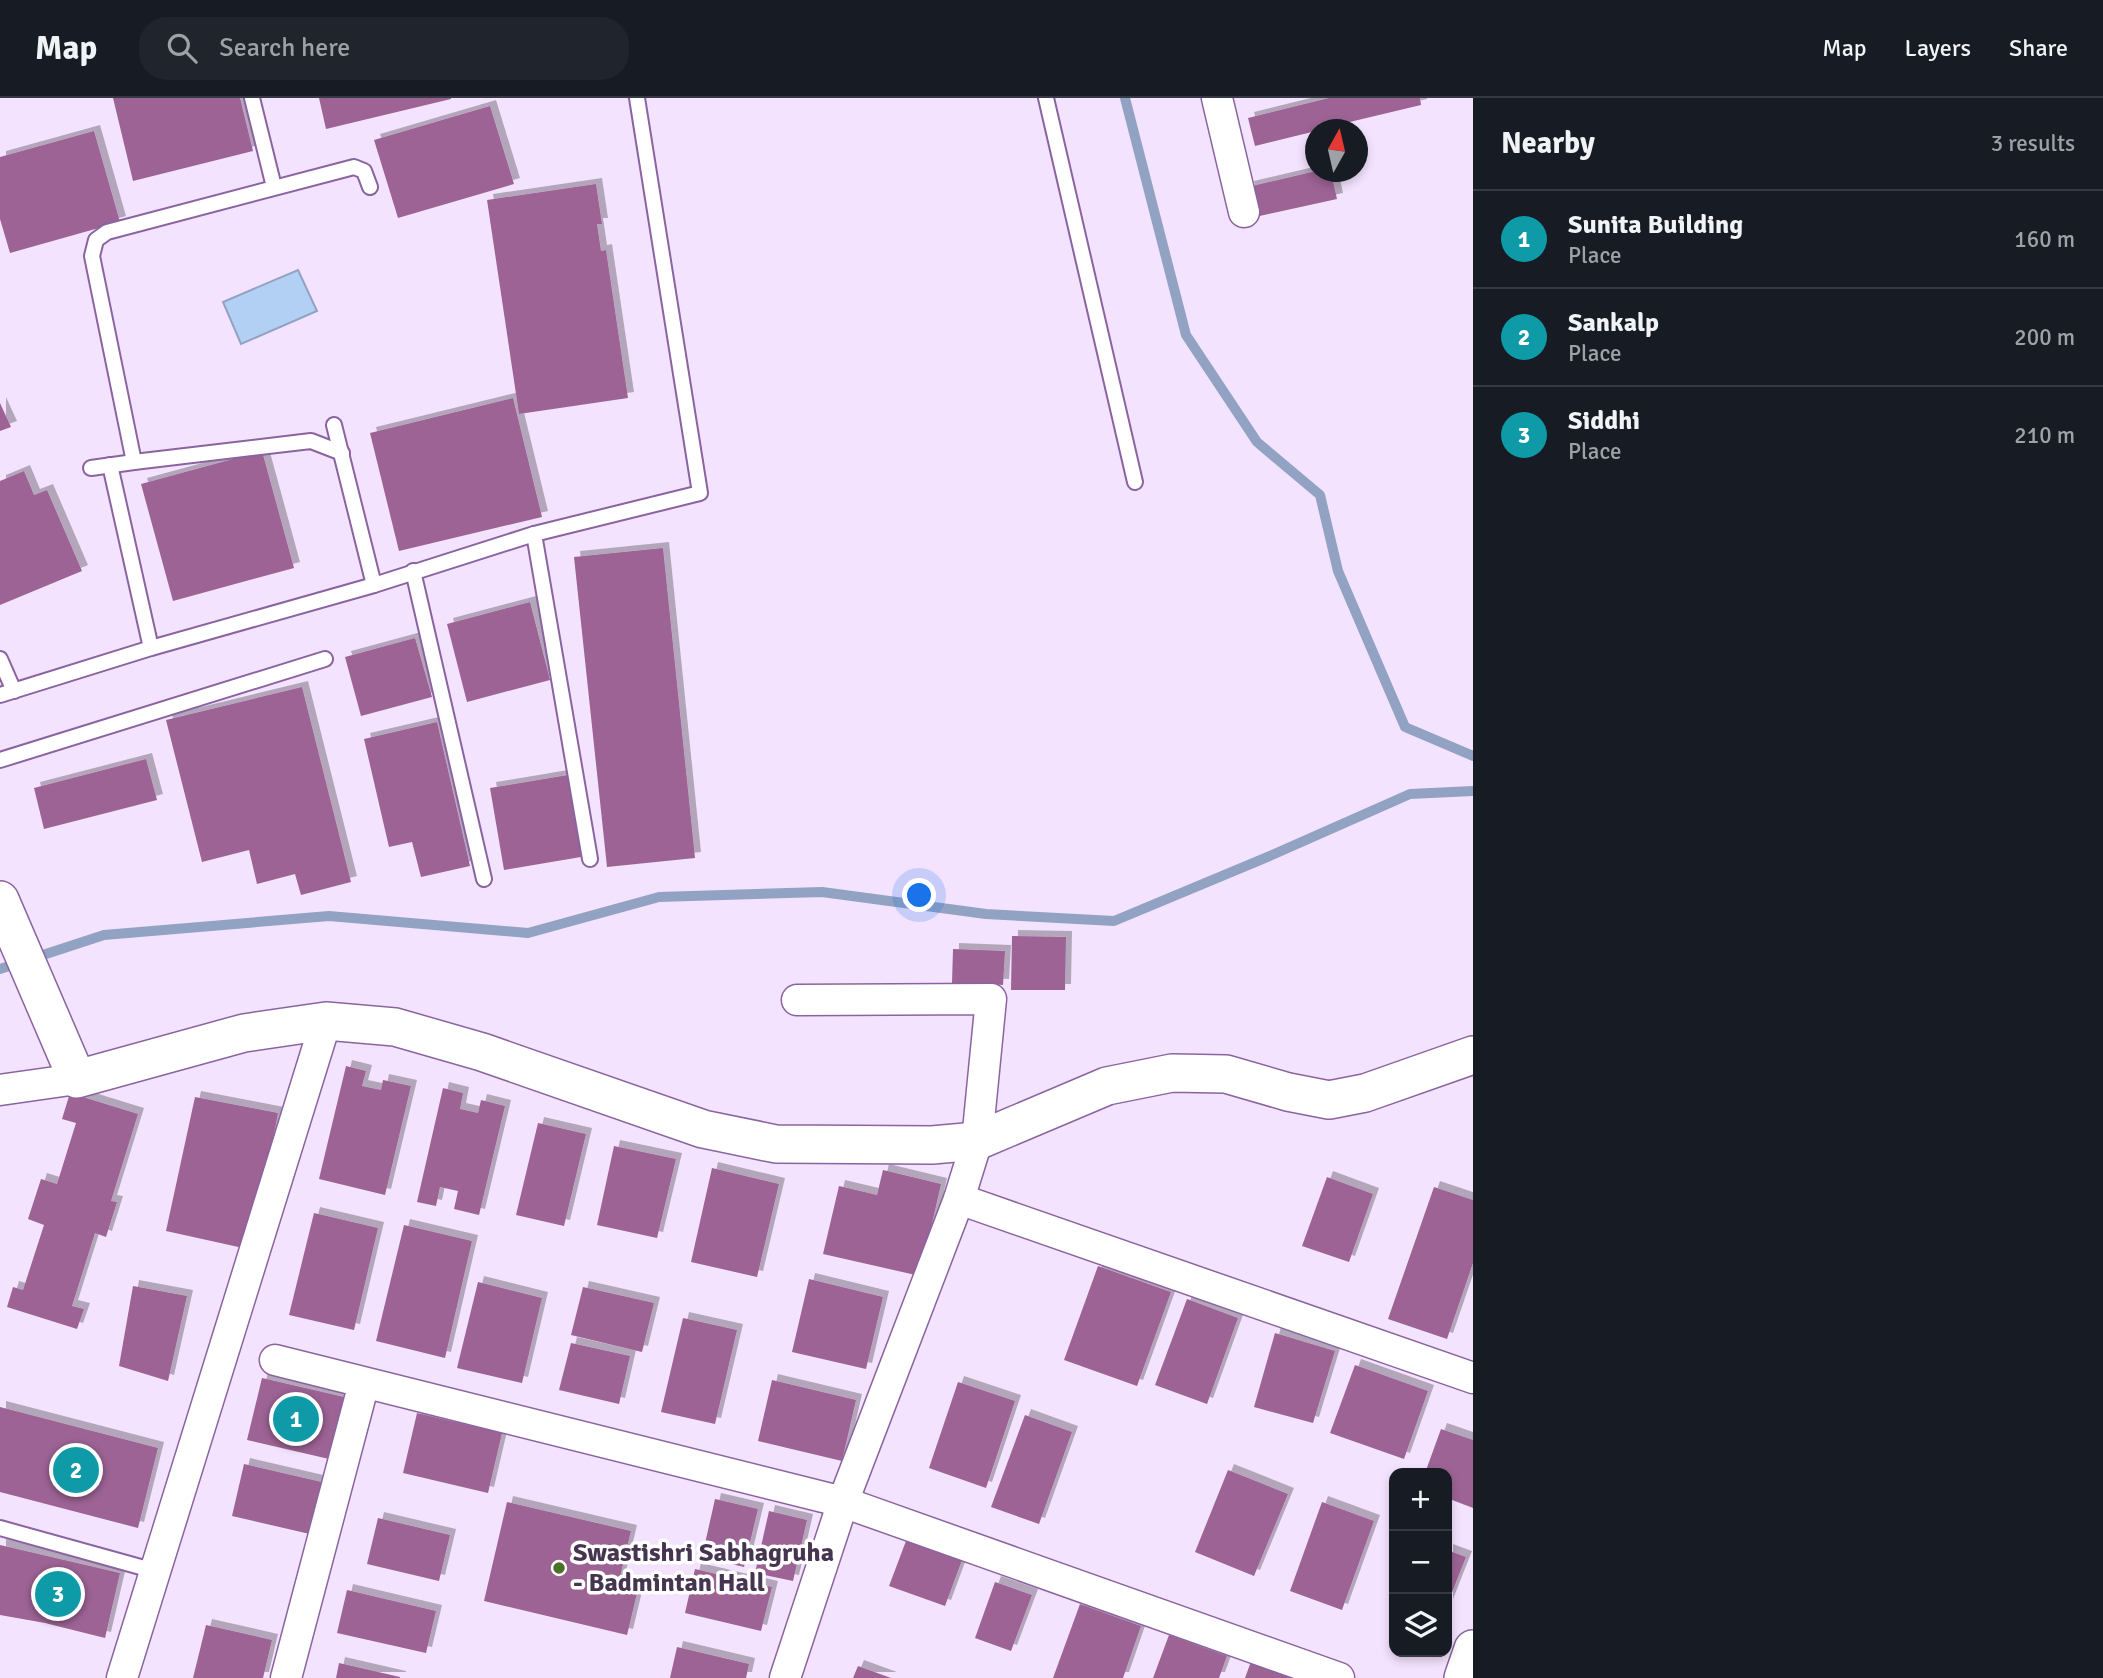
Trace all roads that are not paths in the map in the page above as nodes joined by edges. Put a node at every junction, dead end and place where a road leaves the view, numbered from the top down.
1 (252, 98) edge
2 (637, 98) edge
3 (1046, 98) edge
4 (1217, 98) edge
5 (274, 187) junction
6 (370, 187) dead end
7 (1244, 212) dead end
8 (334, 425) dead end
9 (342, 453) junction
10 (134, 462) junction
11 (110, 465) junction
12 (91, 468) dead end
13 (1135, 482) dead end
14 (534, 534) junction
15 (413, 571) junction
16 (374, 585) junction
17 (151, 648) junction
18 (0, 659) edge
19 (325, 659) dead end
20 (7, 693) edge
21 (0, 760) edge
22 (590, 859) dead end
23 (484, 879) dead end
24 (0, 900) edge
25 (797, 1000) dead end
26 (326, 1021) junction
27 (1473, 1055) edge
28 (77, 1079) junction
29 (0, 1090) edge
30 (977, 1141) junction
31 (959, 1199) junction
32 (275, 1360) dead end
33 (1473, 1378) edge
34 (365, 1383) junction
35 (843, 1502) junction
36 (0, 1528) edge
37 (155, 1571) junction
38 (1473, 1649) edge
39 (122, 1678) edge
40 (286, 1678) edge
41 (785, 1678) edge
42 (1339, 1678) edge
43 (1463, 1678) edge

1 - 5 lane
2 - 14 lane
3 - 13 lane
4 - 7 street
5 - 6 lane
5 - 10 lane
8 - 9 lane
9 - 10 lane
9 - 16 lane
10 - 11 lane
11 - 12 lane
11 - 17 lane
14 - 15 lane
14 - 22 lane
15 - 16 lane
15 - 23 lane
16 - 17 lane
17 - 20 lane
18 - 20 lane
19 - 21 lane
24 - 28 street
25 - 30 street
26 - 28 street
26 - 30 street
26 - 37 street
27 - 30 street
28 - 29 street
30 - 31 street
31 - 33 street
31 - 35 street
32 - 34 street
34 - 35 street
34 - 40 street
35 - 41 street
35 - 42 street
36 - 37 lane
37 - 39 street
38 - 43 street

